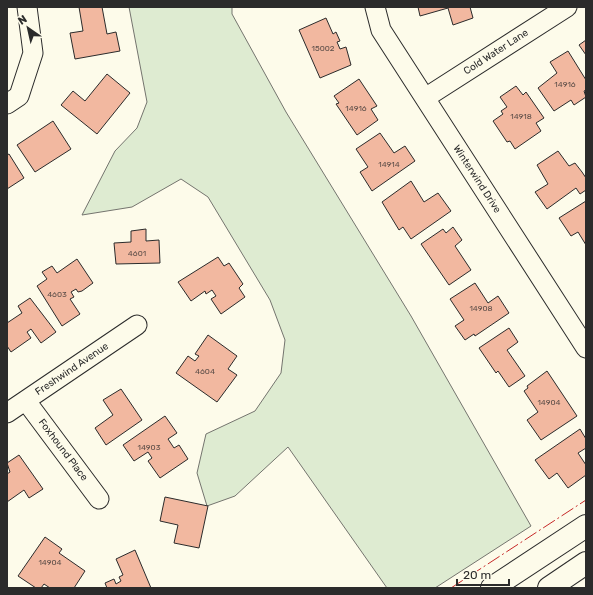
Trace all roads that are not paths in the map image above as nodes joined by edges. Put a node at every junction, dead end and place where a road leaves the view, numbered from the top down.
1 (27, 7) edge
2 (375, 7) edge
3 (567, 7) edge
4 (424, 98) junction
5 (7, 104) edge
6 (137, 324) dead end
7 (586, 348) edge
8 (26, 401) junction
9 (7, 413) edge
10 (99, 499) dead end
11 (586, 526) edge
12 (586, 563) edge
13 (492, 588) edge
14 (549, 588) edge

1 - 5 street
2 - 4 street, Winterwind Drive
3 - 4 street, Cold Water Lane
4 - 7 street, Winterwind Drive
6 - 8 street, Freshwind Avenue
8 - 9 street, Freshwind Avenue
8 - 10 street, Foxhound Place
11 - 13 main road
12 - 14 main road

